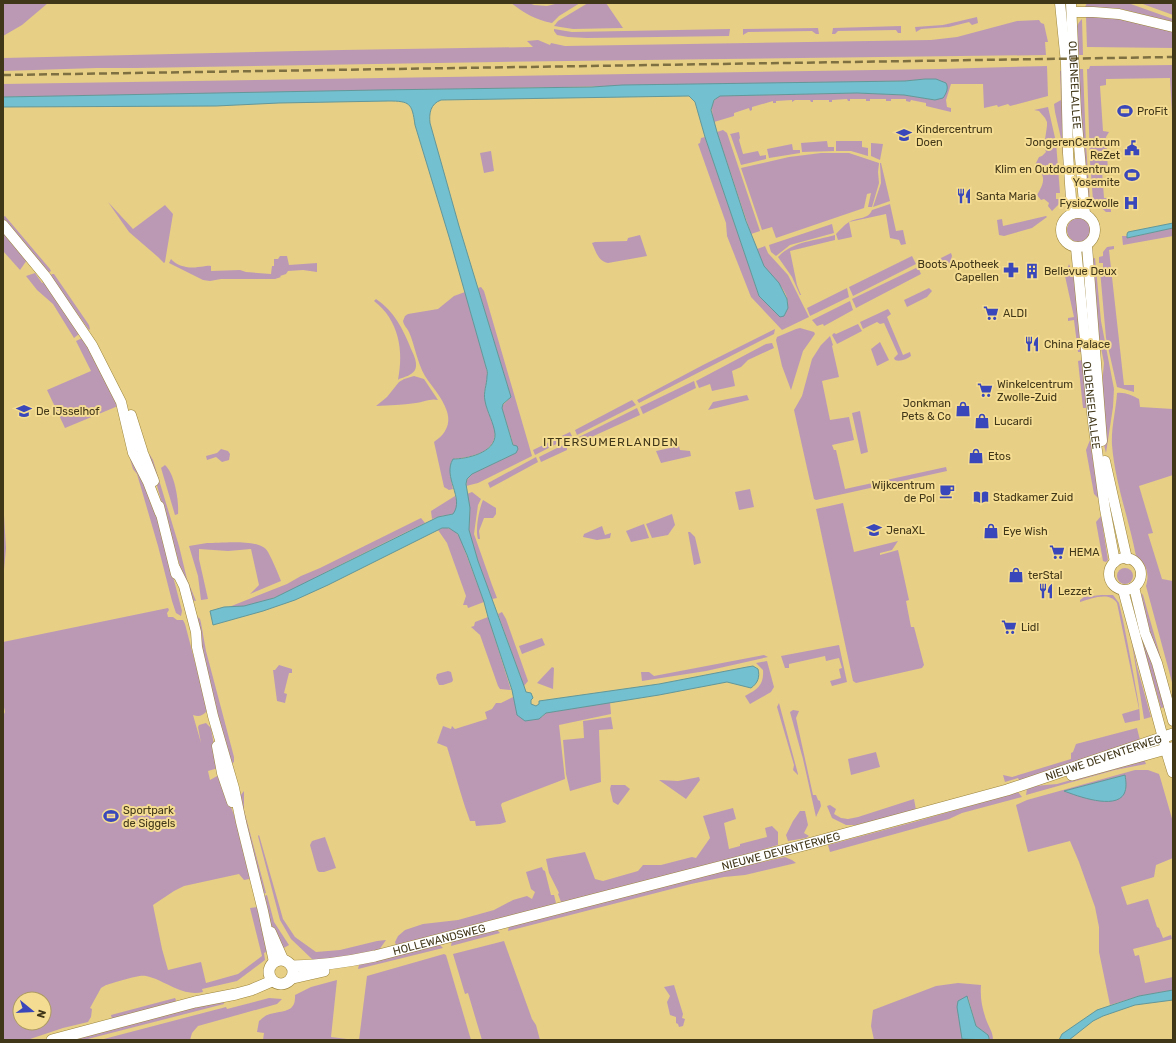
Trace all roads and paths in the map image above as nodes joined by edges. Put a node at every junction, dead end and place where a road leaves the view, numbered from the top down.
1 (1060, 3) edge
2 (1071, 8) edge
3 (1173, 27) edge
4 (1072, 214) junction
5 (1085, 214) junction
6 (3, 225) edge
7 (1087, 246) junction
8 (1076, 248) junction
9 (1127, 559) junction
10 (1116, 562) junction
11 (1134, 587) junction
12 (1123, 590) junction
13 (1173, 721) edge
14 (1168, 736) edge
15 (1169, 748) edge
16 (1173, 772) edge
17 (1034, 782) junction
18 (527, 917) joint
19 (278, 961) junction
20 (292, 972) junction
21 (271, 977) junction
22 (52, 1040) edge

1 - 4 street, OLDENEELALLEE
2 - 3 street
2 - 5 street, OLDENEELALLEE
4 - 5 street
4 - 8 street
5 - 7 street
6 - 19 street
7 - 8 street
7 - 9 street, OLDENEELALLEE
8 - 10 street, OLDENEELALLEE
9 - 10 street
9 - 11 street
10 - 12 street
11 - 12 street
11 - 13 street
12 - 14 street
14 - 15 street
14 - 17 main road, NIEUWE DEVENTERWEG
15 - 16 main road
15 - 17 main road, NIEUWE DEVENTERWEG
17 - 18 main road, NIEUWE DEVENTERWEG
18 - 20 main road, HOLLEWANDSWEG
19 - 20 main road
19 - 21 main road
20 - 21 main road
21 - 22 main road

